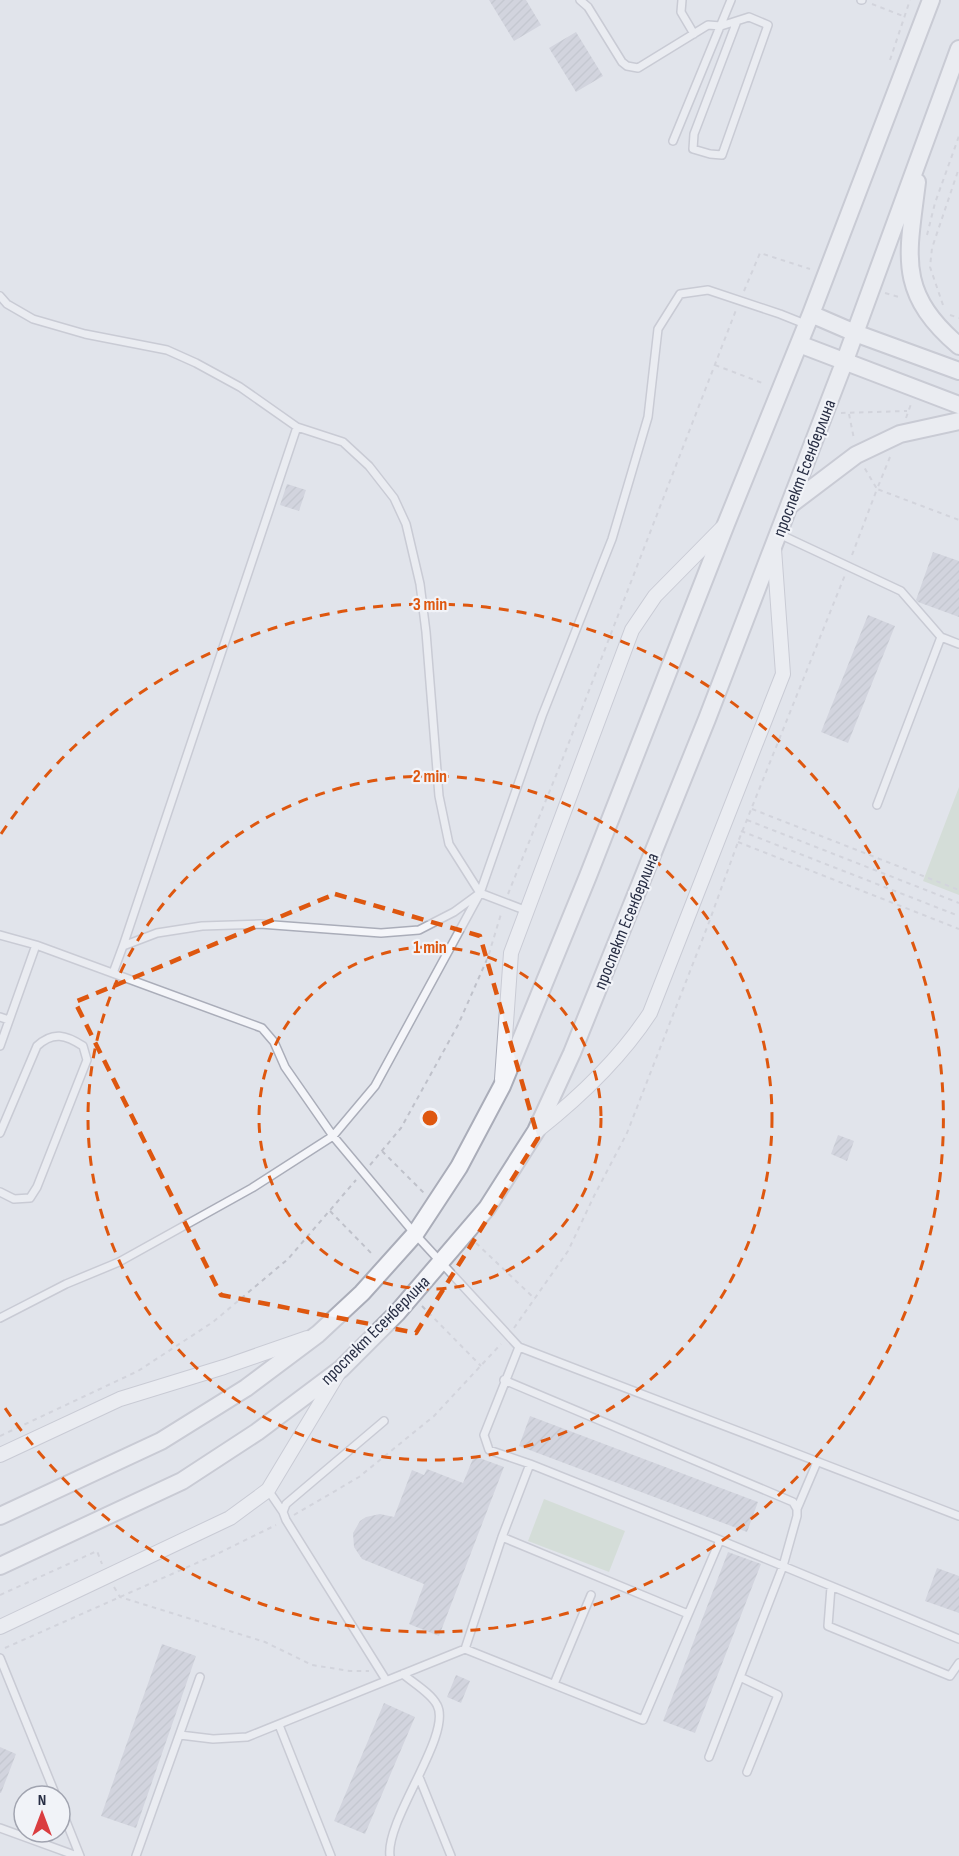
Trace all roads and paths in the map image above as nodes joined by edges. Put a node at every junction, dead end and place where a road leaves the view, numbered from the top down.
1 (580, 0) edge
2 (682, 0) edge
3 (731, 0) edge
4 (862, 0) edge
5 (931, 0) edge
6 (590, 4) edge
7 (903, 16) dead end
8 (738, 21) junction
9 (721, 26) junction
10 (694, 34) junction
11 (959, 49) edge
12 (959, 136) edge
13 (673, 141) dead end
14 (920, 155) junction
15 (959, 168) edge
16 (927, 237) dead end
17 (814, 270) dead end
18 (872, 288) junction
19 (0, 296) edge
20 (740, 300) junction
21 (921, 304) junction
22 (809, 320) junction
23 (941, 330) junction
24 (855, 333) junction
25 (799, 344) junction
26 (959, 346) edge
27 (844, 363) junction
28 (715, 365) junction
29 (959, 370) edge
30 (918, 389) junction
31 (781, 390) junction
32 (959, 405) edge
33 (827, 408) junction
34 (908, 411) junction
35 (959, 421) edge
36 (297, 427) junction
37 (900, 434) junction
38 (789, 506) junction
39 (959, 520) edge
40 (726, 524) junction
41 (776, 541) junction
42 (941, 637) junction
43 (959, 644) edge
44 (877, 805) dead end
45 (751, 808) dead end
46 (747, 820) dead end
47 (724, 826) junction
48 (738, 842) dead end
49 (959, 890) edge
50 (480, 893) junction
51 (505, 903) junction
52 (959, 903) edge
53 (527, 911) junction
54 (959, 916) edge
55 (959, 929) edge
56 (0, 935) edge
57 (36, 945) junction
58 (123, 946) junction
59 (113, 973) junction
60 (0, 1017) edge
61 (9, 1020) junction
62 (0, 1046) edge
63 (502, 1086) junction
64 (536, 1131) junction
65 (0, 1133) edge
66 (333, 1136) junction
67 (382, 1151) junction
68 (363, 1172) junction
69 (0, 1192) edge
70 (435, 1203) junction
71 (330, 1211) junction
72 (466, 1233) junction
73 (414, 1234) junction
74 (442, 1262) junction
75 (385, 1267) junction
76 (412, 1296) junction
77 (535, 1299) dead end
78 (0, 1318) edge
79 (318, 1334) junction
80 (519, 1347) junction
81 (481, 1366) dead end
82 (341, 1369) junction
83 (504, 1380) junction
84 (384, 1421) dead end
85 (0, 1436) edge
86 (0, 1455) edge
87 (817, 1462) junction
88 (530, 1464) junction
89 (268, 1490) junction
90 (797, 1509) junction
91 (284, 1512) junction
92 (0, 1516) edge
93 (959, 1516) edge
94 (502, 1537) junction
95 (720, 1540) junction
96 (0, 1566) edge
97 (783, 1566) junction
98 (107, 1576) junction
99 (831, 1587) junction
100 (0, 1595) edge
101 (591, 1595) dead end
102 (120, 1597) dead end
103 (688, 1614) junction
104 (0, 1627) edge
105 (959, 1639) edge
106 (465, 1649) junction
107 (0, 1658) edge
108 (959, 1663) edge
109 (381, 1671) junction
110 (403, 1674) junction
111 (200, 1677) dead end
112 (740, 1677) junction
113 (386, 1680) junction
114 (554, 1684) junction
115 (279, 1725) junction
116 (180, 1735) junction
117 (709, 1757) dead end
118 (747, 1772) dead end
119 (419, 1777) junction
120 (51, 1784) edge
121 (0, 1828) edge
122 (72, 1839) edge
123 (78, 1856) edge
124 (136, 1856) edge
125 (331, 1856) edge
126 (390, 1856) edge
127 (451, 1856) edge

1 - 6 lane
2 - 10 lane
3 - 9 lane
4 - 7 path
5 - 22 street, проспект Есенберлина
6 - 10 lane
8 - 8 lane
8 - 9 lane
9 - 10 lane
9 - 13 lane
11 - 14 street, проспект Есенберлина
12 - 16 path
14 - 18 street, проспект Есенберлина
14 - 21 street
15 - 23 path
17 - 20 path
18 - 21 path
18 - 24 street, проспект Есенберлина
19 - 36 lane
20 - 22 lane
20 - 28 path
20 - 50 lane
21 - 23 street
22 - 24 street
22 - 25 street, проспект Есенберлина
23 - 26 street
24 - 27 street, проспект Есенберлина
24 - 29 street
25 - 27 street
25 - 31 street, проспект Есенберлина
27 - 30 street
27 - 33 street, проспект Есенберлина
28 - 31 path
28 - 51 path
30 - 32 street
30 - 34 path
31 - 40 street, проспект Есенберлина
33 - 34 path
33 - 38 street, проспект Есенберлина
34 - 37 path
35 - 37 street
36 - 50 lane
36 - 58 lane
37 - 38 street
37 - 39 path
38 - 41 street, проспект Есенберлина
40 - 53 street
40 - 63 street, проспект Есенберлина
41 - 42 lane
41 - 47 street
41 - 64 street, проспект Есенберлина
42 - 43 lane
42 - 44 lane
45 - 49 path
46 - 52 path
47 - 54 path
47 - 64 street
48 - 55 path
50 - 51 lane
50 - 58 lane
50 - 66 lane
51 - 53 lane
51 - 67 path
53 - 63 street
56 - 57 lane
57 - 59 lane
57 - 61 lane
58 - 59 lane
59 - 66 lane
60 - 61 lane
61 - 62 lane
63 - 70 street, проспект Есенберлина
64 - 72 street, проспект Есенберлина
65 - 69 lane
66 - 68 lane
66 - 78 lane
67 - 68 path
67 - 70 path
68 - 71 path
68 - 73 lane
70 - 73 street, проспект Есенберлина
71 - 75 path
71 - 85 path
72 - 74 street, проспект Есенберлина
72 - 77 path
73 - 74 lane
73 - 75 street, проспект Есенберлина
74 - 76 street, проспект Есенберлина
74 - 80 lane
75 - 79 street, проспект Есенберлина
76 - 81 path
76 - 82 street, проспект Есенберлина
79 - 86 street
79 - 92 street, проспект Есенберлина
80 - 83 lane
80 - 87 lane
82 - 89 street
82 - 96 street, проспект Есенберлина
83 - 88 lane
83 - 90 lane
84 - 91 lane
87 - 90 lane
87 - 93 lane
88 - 94 lane
88 - 95 lane
89 - 91 lane
89 - 98 street
90 - 97 lane
91 - 109 lane
94 - 103 lane
94 - 106 lane
95 - 97 lane
95 - 103 lane
97 - 99 lane
97 - 112 lane
98 - 100 path
98 - 104 street
99 - 105 lane
99 - 108 lane
101 - 114 lane
102 - 109 path
103 - 114 lane
106 - 110 lane
106 - 114 lane
107 - 120 lane
109 - 113 lane
110 - 113 lane
110 - 119 lane
111 - 116 lane
112 - 117 lane
112 - 118 lane
113 - 115 lane
115 - 116 lane
115 - 125 lane
116 - 124 lane
119 - 126 lane
119 - 127 lane
121 - 123 lane
122 - 123 lane

